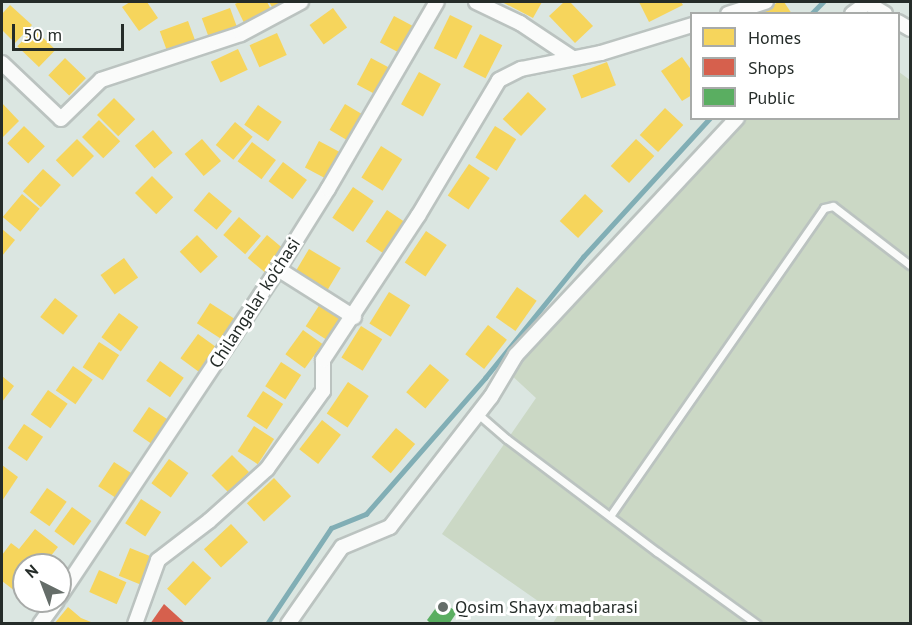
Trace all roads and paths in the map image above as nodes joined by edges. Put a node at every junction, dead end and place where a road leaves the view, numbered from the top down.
1 (301, 2) edge
2 (434, 2) edge
3 (476, 2) edge
4 (766, 2) edge
5 (867, 2) edge
6 (734, 12) edge
7 (854, 12) edge
8 (882, 12) edge
9 (690, 26) edge
10 (572, 57) junction
11 (2, 63) edge
12 (735, 120) edge
13 (910, 265) edge
14 (278, 269) junction
15 (354, 317) junction
16 (478, 414) junction
17 (610, 516) junction
18 (72, 578) edge
19 (135, 624) edge
20 (288, 624) edge
21 (757, 624) edge

1 - 11 street
2 - 14 street, Chilangalar ko'chasi
3 - 10 street
4 - 6 street
5 - 7 street
5 - 8 street
9 - 10 street
10 - 15 street
12 - 16 street
13 - 17 lane
14 - 15 street
14 - 18 street, Chilangalar ko'chasi
15 - 19 street
16 - 17 lane
16 - 20 street
17 - 21 lane

